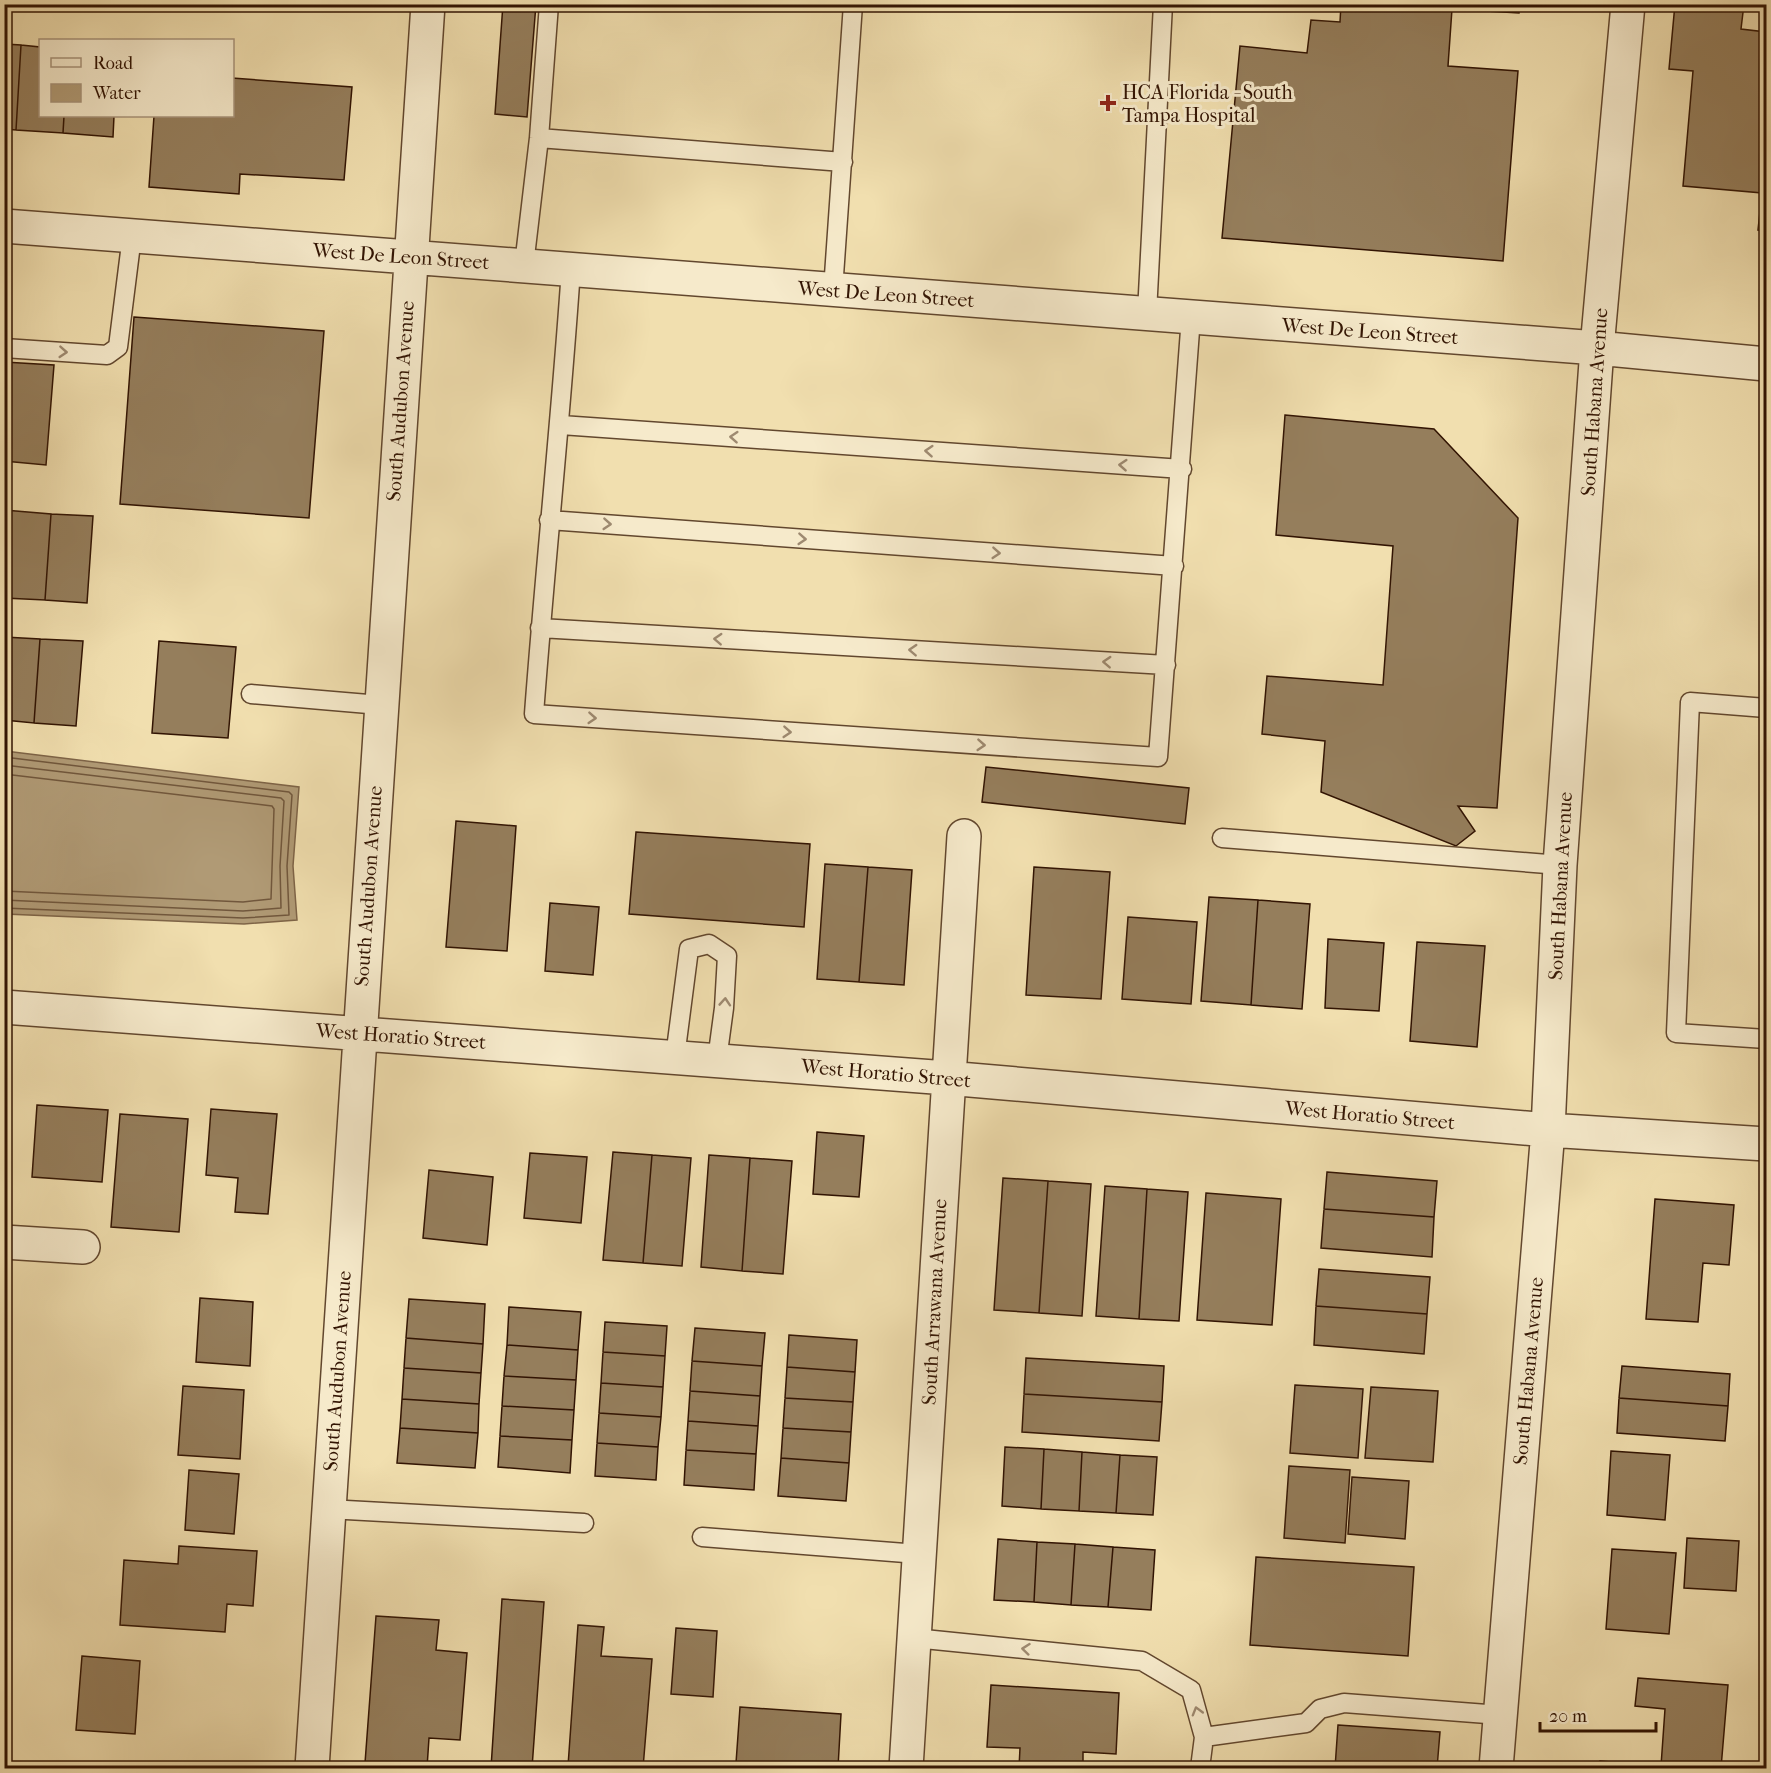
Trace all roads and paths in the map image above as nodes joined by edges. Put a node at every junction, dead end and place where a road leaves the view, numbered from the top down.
1 (428, 4) edge
2 (549, 4) edge
3 (853, 4) edge
4 (1163, 4) edge
5 (1628, 4) edge
6 (539, 138) junction
7 (843, 162) junction
8 (4, 226) edge
9 (132, 236) junction
10 (410, 257) junction
11 (524, 265) junction
12 (571, 269) junction
13 (832, 290) junction
14 (1147, 313) junction
15 (1191, 317) junction
16 (4, 348) edge
17 (1597, 348) junction
18 (1767, 364) edge
19 (561, 425) junction
20 (1182, 469) junction
21 (549, 520) junction
22 (1174, 566) junction
23 (540, 628) junction
24 (1166, 665) junction
25 (250, 694) dead end
26 (380, 705) junction
27 (1767, 708) edge
28 (964, 836) dead end
29 (1222, 838) dead end
30 (1560, 865) junction
31 (4, 1007) edge
32 (359, 1033) junction
33 (1767, 1039) edge
34 (675, 1057) junction
35 (717, 1060) junction
36 (947, 1077) junction
37 (1548, 1130) junction
38 (1767, 1144) edge
39 (4, 1242) edge
40 (83, 1247) dead end
41 (328, 1509) junction
42 (584, 1523) dead end
43 (702, 1537) dead end
44 (918, 1554) junction
45 (914, 1638) junction
46 (1500, 1715) junction
47 (1204, 1737) junction
48 (312, 1768) edge
49 (906, 1768) edge
50 (1200, 1768) edge
51 (1496, 1768) edge

1 - 10 street, South Audubon Avenue
2 - 6 lane
3 - 7 lane
4 - 14 lane
5 - 17 street, South Habana Avenue
6 - 7 lane
6 - 11 lane
7 - 13 lane
8 - 9 street, West De Leon Street
9 - 10 street, West De Leon Street
16 -> 9 lane
10 - 11 street, West De Leon Street
10 - 26 street, South Audubon Avenue
11 - 12 street, West De Leon Street
12 - 13 street, West De Leon Street
12 - 19 lane
13 - 14 street, West De Leon Street
14 - 15 street, West De Leon Street
15 - 17 street, West De Leon Street
15 - 20 lane
17 - 18 street, West De Leon Street
17 - 30 street, South Habana Avenue
20 -> 19 lane
19 - 21 lane
20 - 22 lane
21 -> 22 lane
21 - 23 lane
22 - 24 lane
24 -> 23 lane
23 -> 24 lane
25 - 26 lane
26 - 32 street, South Audubon Avenue
27 - 33 lane
28 - 36 street, South Arrawana Avenue
29 - 30 lane
30 - 37 street, South Habana Avenue
31 - 32 street, West Horatio Street
32 - 34 street, West Horatio Street
32 - 41 street, South Audubon Avenue
34 - 35 street, West Horatio Street
35 -> 34 lane
35 - 36 street, West Horatio Street
36 - 37 street, West Horatio Street
36 - 44 street, South Arrawana Avenue
37 - 38 street, West Horatio Street
37 - 46 street, South Habana Avenue
39 - 40 street
41 - 42 lane
41 - 48 street, South Audubon Avenue
43 - 44 lane
44 - 45 street, South Arrawana Avenue
47 -> 45 lane
45 - 49 street, South Arrawana Avenue
46 - 47 lane
46 - 51 street, South Habana Avenue
47 - 50 lane

